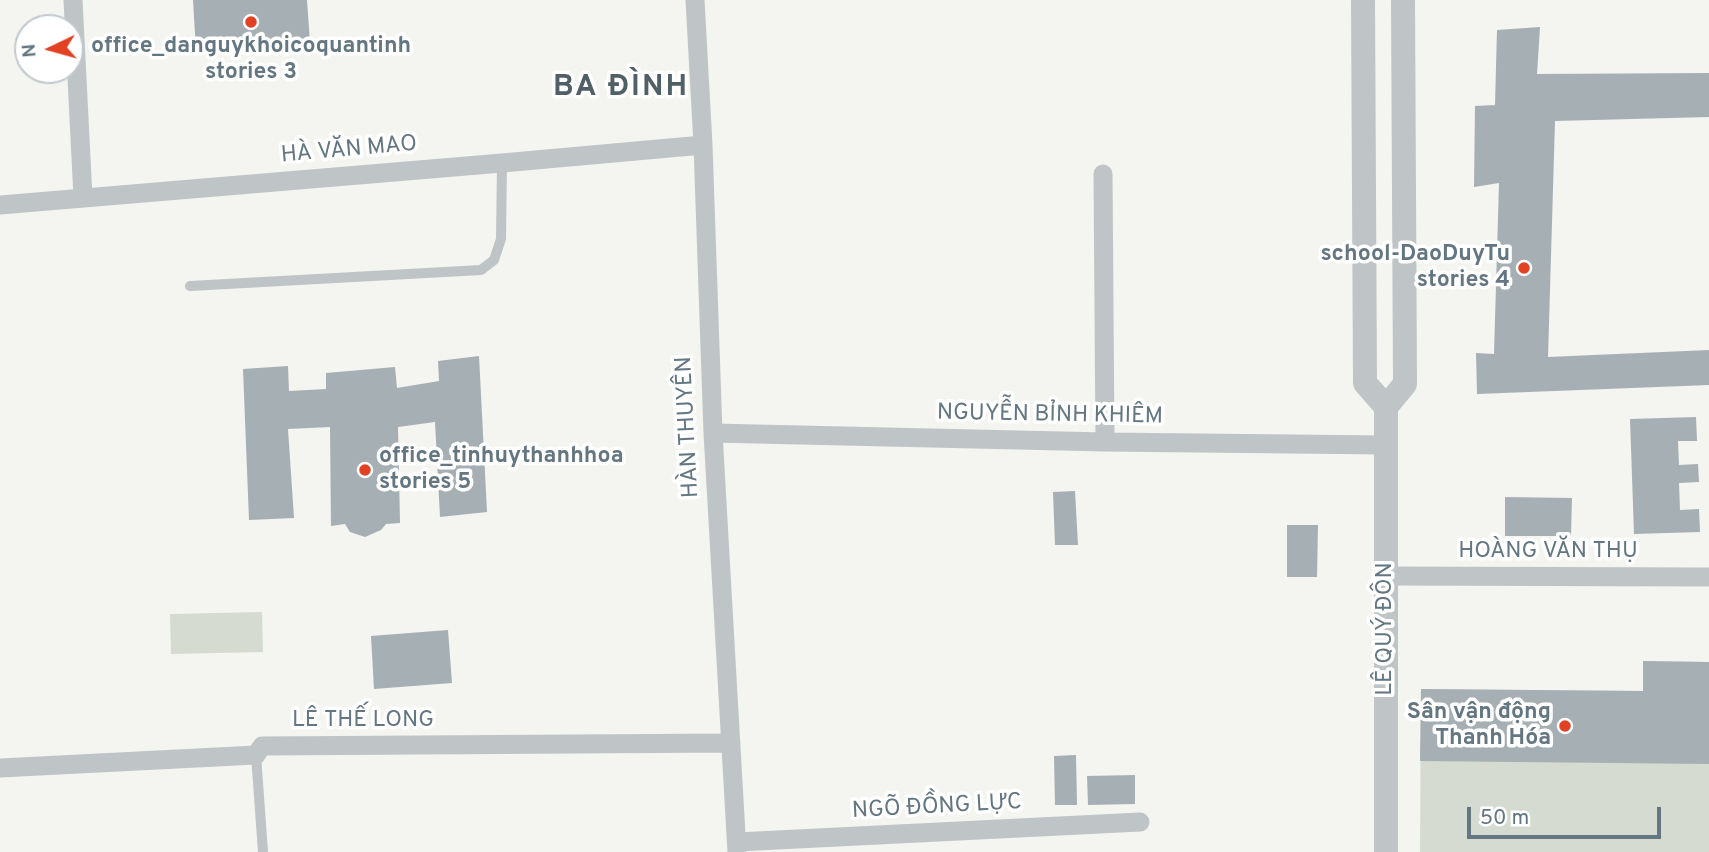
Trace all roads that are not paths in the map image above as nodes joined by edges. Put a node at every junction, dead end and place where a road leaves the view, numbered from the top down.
1 (73, 0) edge
2 (695, 0) edge
3 (1363, 0) edge
4 (1403, 0) edge
5 (703, 145) junction
6 (502, 163) junction
7 (1103, 174) dead end
8 (83, 197) junction
9 (0, 205) edge
10 (191, 286) dead end
11 (1385, 407) junction
12 (713, 433) junction
13 (1105, 442) junction
14 (1385, 445) junction
15 (1386, 576) junction
16 (1709, 577) edge
17 (731, 743) junction
18 (256, 755) junction
19 (0, 768) edge
20 (1140, 822) dead end
21 (737, 847) edge
22 (263, 852) edge
23 (1386, 852) edge

1 - 8 street
2 - 5 street, HÀN THUYÊN
3 - 11 street
4 - 11 street
5 - 6 street, HÀ VĂN MAO
5 - 12 street, HÀN THUYÊN
6 - 8 street, HÀ VĂN MAO
6 - 10 lane
7 - 13 street
8 - 9 street, HÀ VĂN MAO
11 - 14 street, LÊ QUÝ ĐÔN
12 - 13 street, NGUYỄN BỈNH KHIÊM
12 - 17 street, HÀN THUYÊN
13 - 14 street, NGUYỄN BỈNH KHIÊM
14 - 15 street, LÊ QUÝ ĐÔN
15 - 16 street, HOÀNG VĂN THỤ
15 - 23 street, LÊ QUÝ ĐÔN
17 - 18 street, LÊ THẾ LONG
17 - 21 street, HÀN THUYÊN
18 - 19 street, LÊ THẾ LONG
18 - 22 lane
20 - 21 street, NGÕ ĐỒNG LỰC

